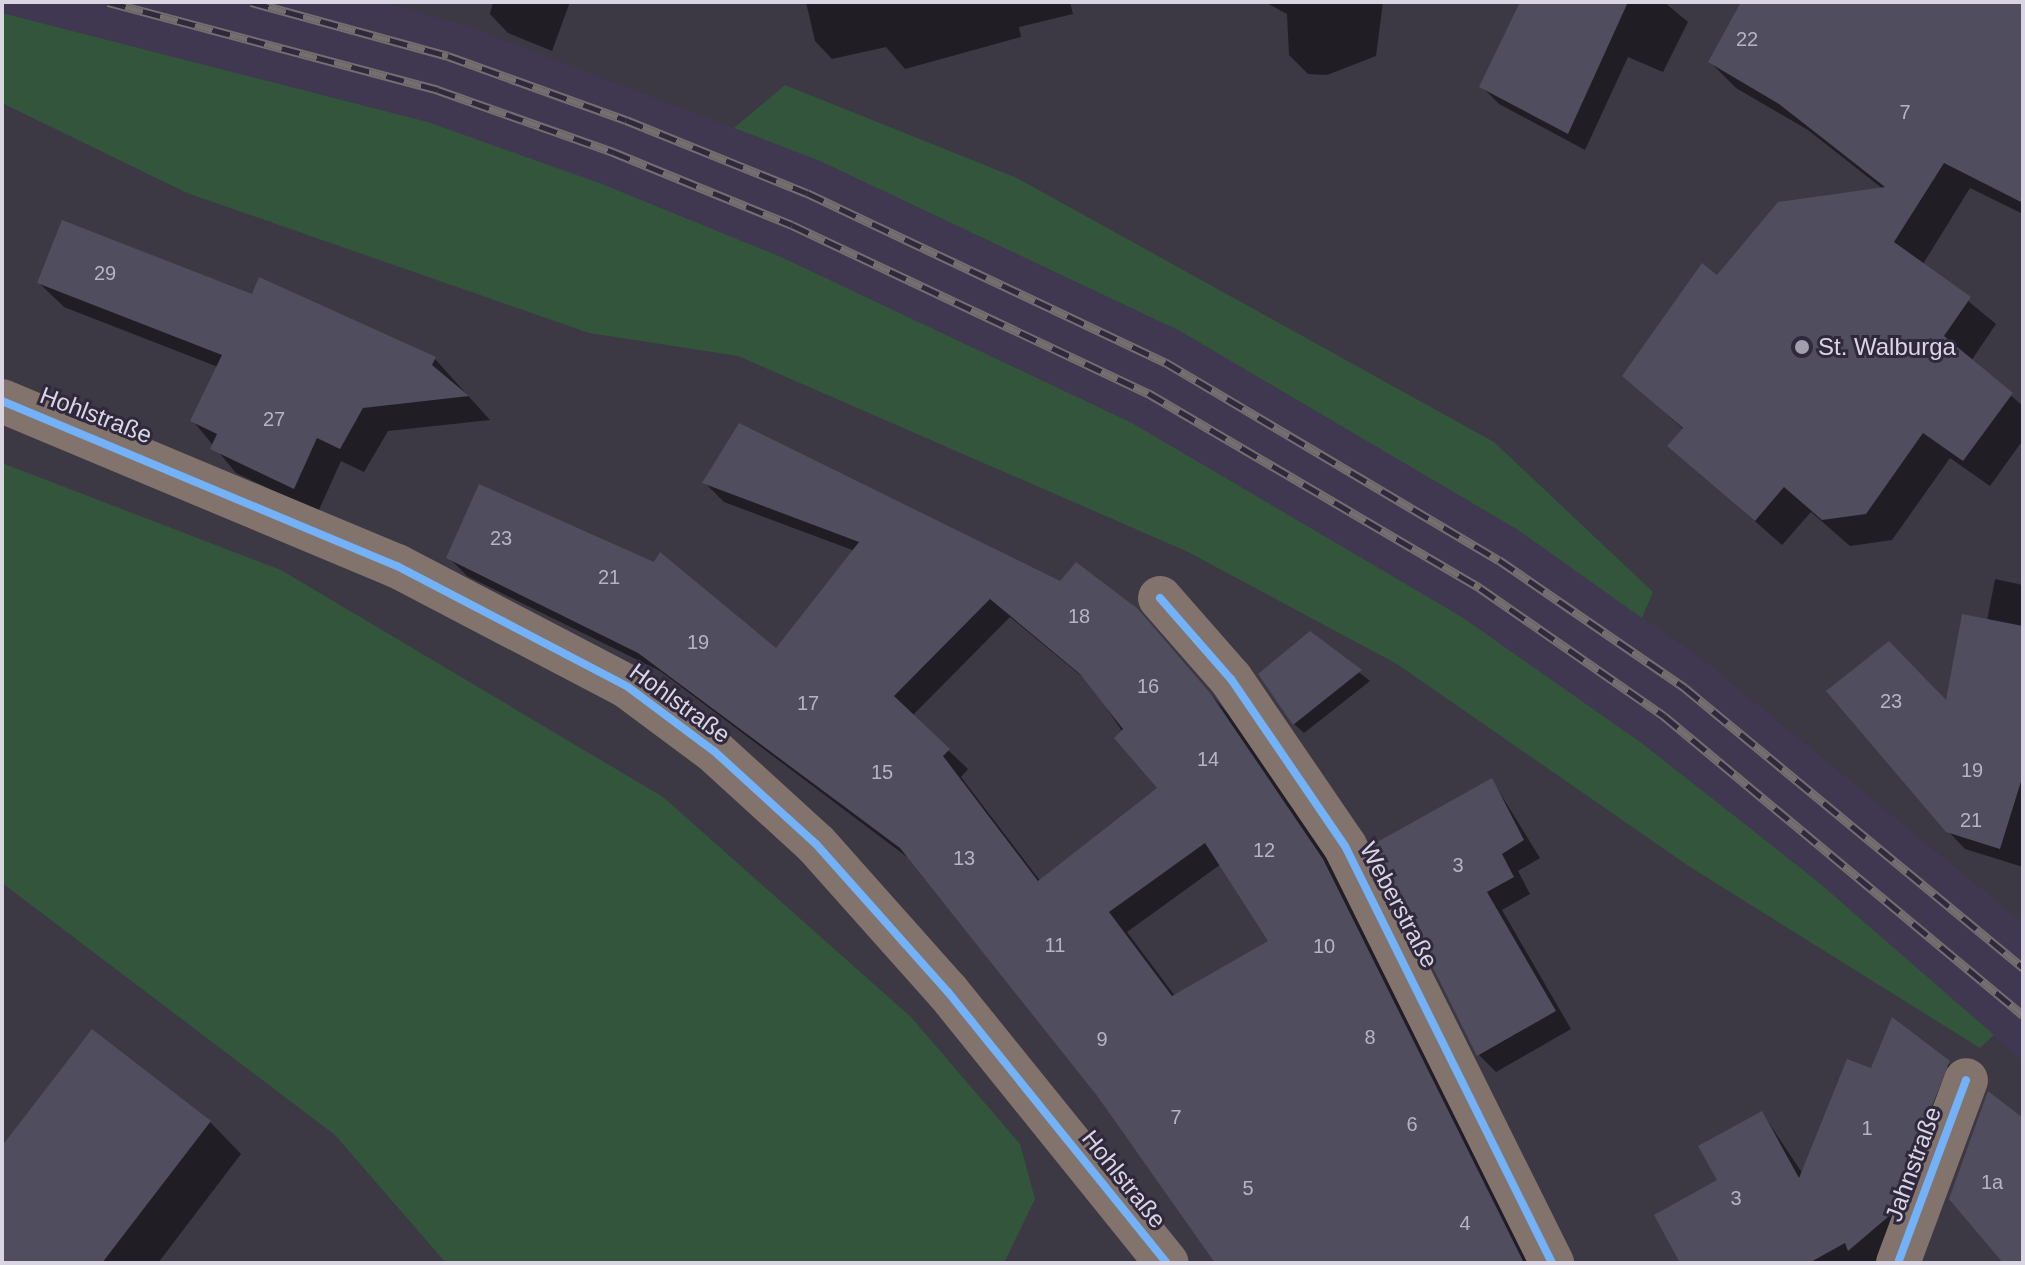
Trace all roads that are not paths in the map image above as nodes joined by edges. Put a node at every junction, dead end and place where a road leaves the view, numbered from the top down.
1 (2, 401) edge
2 (1160, 598) dead end
3 (1966, 1080) dead end
4 (1167, 1263) edge
5 (1552, 1263) edge
6 (1898, 1263) edge

1 - 4 street, Hohlstraße
2 - 5 street, Weberstraße
3 - 6 street, Jahnstraße

